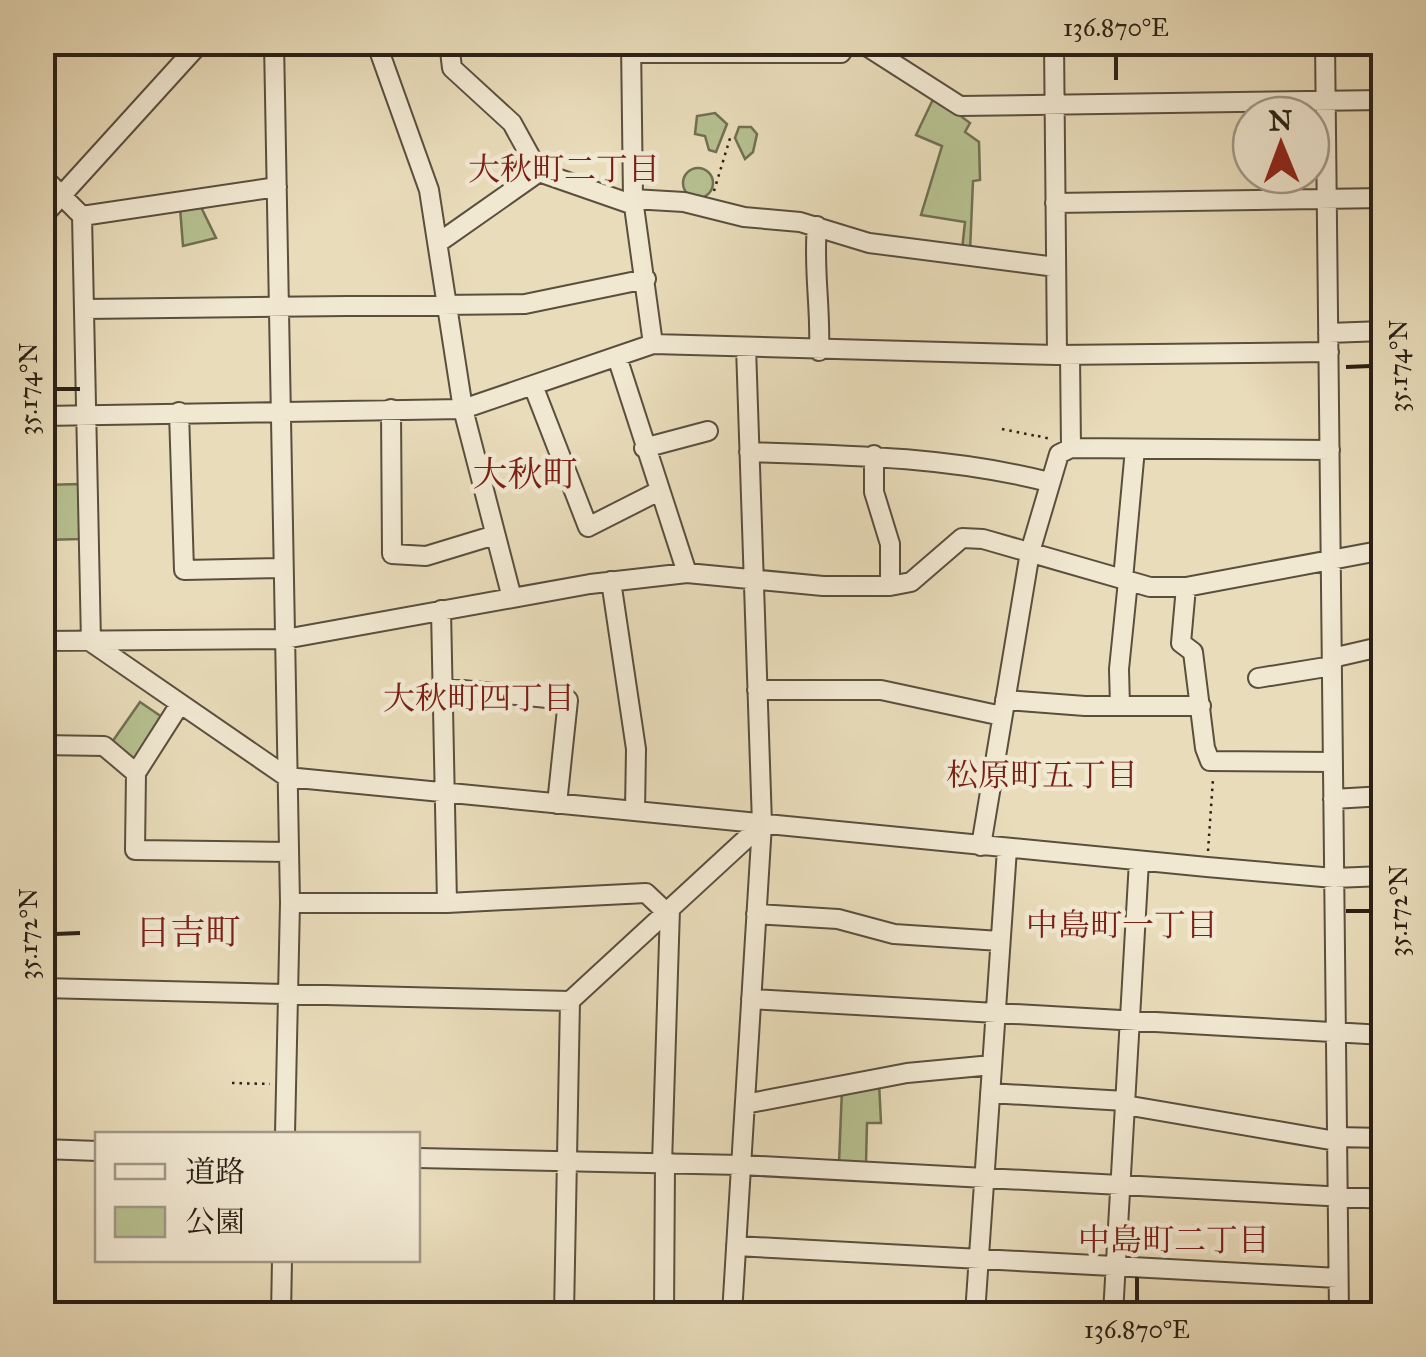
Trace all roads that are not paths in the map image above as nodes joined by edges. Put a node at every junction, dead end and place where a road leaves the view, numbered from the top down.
1 (201, 42) edge
2 (274, 42) edge
3 (376, 42) edge
4 (449, 42) edge
5 (848, 42) edge
6 (860, 42) edge
7 (1054, 42) edge
8 (1325, 42) edge
9 (631, 48) edge
10 (1326, 95) edge
11 (1331, 100) edge
12 (1384, 100) edge
13 (1231, 101) edge
14 (1054, 104) junction
15 (539, 172) junction
16 (42, 176) edge
17 (277, 188) junction
18 (1327, 195) edge
19 (62, 196) junction
20 (1384, 198) edge
21 (1327, 199) junction
22 (633, 202) junction
23 (1055, 202) junction
24 (82, 216) junction
25 (42, 217) edge
26 (817, 226) junction
27 (438, 243) junction
28 (1056, 267) junction
29 (646, 279) junction
30 (445, 305) junction
31 (280, 307) junction
32 (84, 309) junction
33 (1384, 331) edge
34 (1328, 332) junction
35 (653, 344) junction
36 (746, 347) junction
37 (818, 351) junction
38 (1328, 352) junction
39 (1063, 355) junction
40 (616, 357) junction
41 (534, 388) junction
42 (392, 409) junction
43 (463, 409) junction
44 (280, 410) junction
45 (179, 412) junction
46 (85, 415) junction
47 (42, 416) edge
48 (708, 431) dead end
49 (644, 448) junction
50 (1071, 448) junction
51 (1135, 449) junction
52 (1330, 450) junction
53 (748, 452) junction
54 (874, 455) junction
55 (1049, 482) junction
56 (657, 492) junction
57 (495, 535) junction
58 (1384, 550) edge
59 (1030, 552) junction
60 (1331, 559) junction
61 (283, 568) junction
62 (687, 573) junction
63 (1126, 580) junction
64 (610, 581) junction
65 (752, 581) junction
66 (890, 586) junction
67 (1186, 587) junction
68 (512, 598) junction
69 (441, 610) junction
70 (285, 639) junction
71 (42, 641) edge
72 (91, 642) junction
73 (1384, 646) edge
74 (1332, 662) junction
75 (1258, 678) dead end
76 (442, 688) junction
77 (758, 690) junction
78 (180, 704) junction
79 (1120, 706) junction
80 (1201, 706) junction
81 (1004, 708) junction
82 (42, 745) edge
83 (1333, 762) junction
84 (136, 773) junction
85 (287, 778) junction
86 (442, 792) junction
87 (1384, 796) edge
88 (1334, 799) junction
89 (558, 804) junction
90 (635, 811) junction
91 (762, 824) junction
92 (982, 846) junction
93 (1006, 849) junction
94 (289, 852) junction
95 (1139, 861) junction
96 (1384, 876) edge
97 (1334, 878) junction
98 (290, 903) junction
99 (447, 904) junction
100 (668, 910) junction
101 (756, 914) junction
102 (1000, 940) junction
103 (42, 988) edge
104 (288, 992) junction
105 (751, 1000) junction
106 (570, 1001) junction
107 (995, 1014) junction
108 (1130, 1021) junction
109 (1336, 1033) junction
110 (1384, 1035) edge
111 (992, 1066) junction
112 (990, 1093) junction
113 (1125, 1103) junction
114 (745, 1104) junction
115 (285, 1132) edge
116 (1384, 1138) edge
117 (1336, 1139) junction
118 (42, 1149) edge
119 (95, 1150) edge
120 (420, 1158) edge
121 (567, 1162) junction
122 (664, 1164) junction
123 (741, 1166) junction
124 (984, 1177) junction
125 (1120, 1186) junction
126 (1336, 1198) junction
127 (1384, 1199) edge
128 (736, 1246) junction
129 (979, 1260) junction
130 (282, 1262) edge
131 (1116, 1266) junction
132 (1338, 1278) junction
133 (281, 1314) edge
134 (564, 1314) edge
135 (664, 1314) edge
136 (732, 1314) edge
137 (975, 1314) edge
138 (1113, 1314) edge
139 (1339, 1314) edge

1 - 19 street
2 - 17 street
3 - 27 street
4 - 15 street
5 - 9 street
6 - 14 street
7 - 14 street
8 - 10 street
9 - 22 street
11 - 12 street
13 - 14 street
14 - 23 street
15 - 22 street
15 - 27 street
16 - 19 street
17 - 24 street
17 - 31 street
18 - 21 street
19 - 24 street
19 - 25 street
20 - 21 street
21 - 23 street
21 - 34 street
22 - 26 street
22 - 29 street
23 - 28 street
24 - 32 street
26 - 28 street
26 - 37 street
27 - 30 street
28 - 39 street
29 - 30 street
29 - 35 street
30 - 31 street
30 - 43 street
31 - 32 street
31 - 44 street
32 - 46 street
33 - 34 street
34 - 38 street
35 - 36 street
35 - 40 street
36 - 37 street
36 - 53 street
37 - 39 street
38 - 39 street
38 - 52 street
39 - 50 street
40 - 41 street
40 - 49 street
41 - 43 street
41 - 56 street
42 - 43 street
42 - 44 street
42 - 57 street
43 - 57 street
44 - 45 street
44 - 61 street
45 - 46 street
45 - 61 street
46 - 47 street
46 - 72 street
48 - 49 street
49 - 56 street
50 - 51 street
50 - 55 street
51 - 52 street
51 - 63 street
52 - 60 street
53 - 54 street
53 - 65 street
54 - 55 street
54 - 66 street
55 - 59 street
56 - 62 street
57 - 68 street
58 - 60 street
59 - 63 street
59 - 66 street
59 - 81 street
60 - 67 street
60 - 74 street
61 - 70 street
62 - 64 street
62 - 65 street
63 - 67 street
63 - 79 street
64 - 68 street
64 - 90 street
65 - 66 street
65 - 77 street
67 - 80 street
68 - 69 street
69 - 70 street
69 - 76 street
70 - 72 street
70 - 85 street
71 - 72 street
72 - 78 street
73 - 74 street
74 - 75 street
74 - 83 street
76 - 86 street
76 - 89 street
77 - 81 street
77 - 91 street
78 - 84 street
78 - 85 street
79 - 80 street
79 - 81 street
80 - 83 street
81 - 92 street
82 - 84 street
83 - 88 street
84 - 94 street
85 - 86 street
85 - 94 street
86 - 89 street
86 - 99 street
87 - 88 street
88 - 97 street
89 - 90 street
90 - 91 street
91 - 92 street
91 - 100 street
91 - 101 street
92 - 93 street
93 - 95 street
93 - 102 street
94 - 98 street
95 - 97 street
95 - 108 street
96 - 97 street
97 - 109 street
98 - 99 street
98 - 104 street
99 - 100 street
100 - 106 street
100 - 122 street
101 - 102 street
101 - 105 street
102 - 107 street
103 - 104 street
104 - 106 street
104 - 115 street
105 - 107 street
105 - 114 street
106 - 121 street
107 - 108 street
107 - 111 street
108 - 109 street
108 - 113 street
109 - 110 street
109 - 117 street
111 - 112 street
111 - 114 street
112 - 113 street
112 - 124 street
113 - 117 street
113 - 125 street
114 - 123 street
116 - 117 street
117 - 126 street
118 - 119 street
120 - 121 street
121 - 122 street
121 - 134 street
122 - 123 street
122 - 135 street
123 - 124 street
123 - 128 street
124 - 125 street
124 - 129 street
125 - 126 street
125 - 131 street
126 - 127 street
126 - 132 street
128 - 129 street
128 - 136 street
129 - 131 street
129 - 137 street
130 - 133 street
131 - 132 street
131 - 138 street
132 - 139 street

